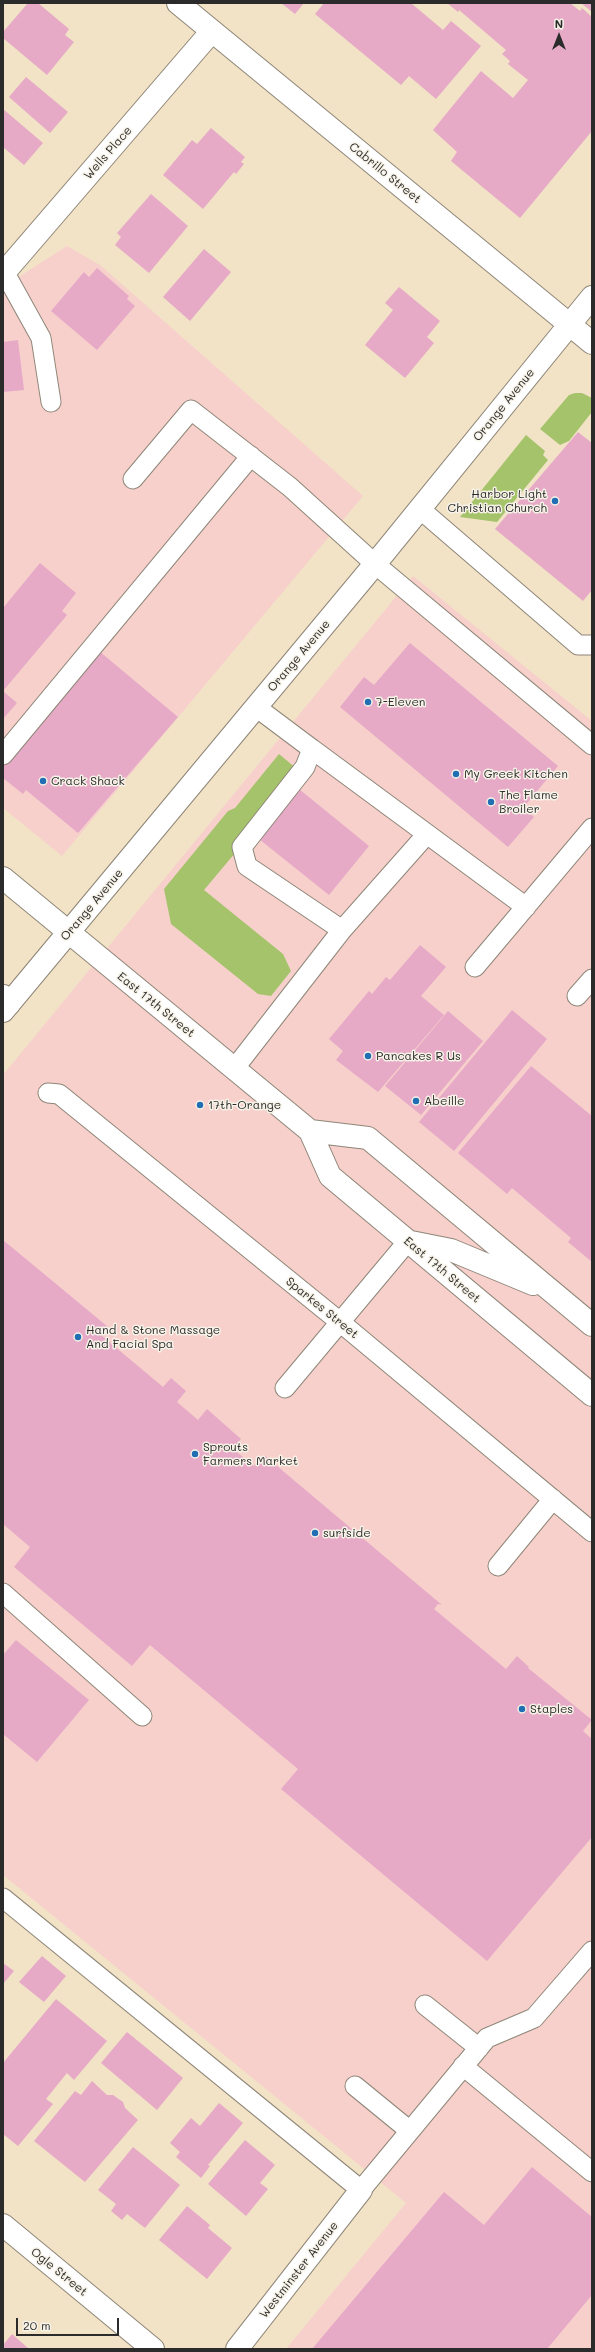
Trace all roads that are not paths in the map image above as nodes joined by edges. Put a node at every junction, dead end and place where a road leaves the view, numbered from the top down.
1 (178, 3) edge
2 (212, 31) junction
3 (4, 274) edge
4 (592, 298) edge
5 (570, 324) junction
6 (592, 343) edge
7 (51, 402) dead end
8 (251, 456) junction
9 (132, 479) dead end
10 (420, 509) junction
11 (375, 564) junction
12 (592, 645) edge
13 (256, 707) junction
14 (592, 745) edge
15 (312, 749) junction
16 (3, 755) edge
17 (592, 828) edge
18 (427, 834) junction
19 (3, 878) edge
20 (526, 907) junction
21 (342, 930) junction
22 (69, 933) junction
23 (475, 966) dead end
24 (592, 979) edge
25 (578, 996) dead end
26 (5, 1004) edge
27 (234, 1069) junction
28 (48, 1093) dead end
29 (310, 1131) junction
30 (408, 1241) junction
31 (553, 1292) junction
32 (340, 1322) junction
33 (592, 1325) edge
34 (285, 1388) dead end
35 (592, 1395) edge
36 (552, 1499) junction
37 (592, 1532) edge
38 (498, 1566) dead end
39 (3, 1593) edge
40 (142, 1716) dead end
41 (3, 1898) edge
42 (592, 1951) edge
43 (425, 2004) dead end
44 (479, 2048) junction
45 (463, 2066) junction
46 (355, 2086) dead end
47 (410, 2131) junction
48 (592, 2172) edge
49 (362, 2190) junction
50 (3, 2225) edge
51 (153, 2349) edge
52 (237, 2349) edge

1 - 2 street, Cabrillo Street
2 - 3 street, Wells Place
2 - 5 street, Cabrillo Street
3 - 7 lane
4 - 5 street, Orange Avenue
5 - 6 street, Cabrillo Street
5 - 10 street, Orange Avenue
8 - 9 lane
8 - 11 lane
8 - 16 lane
10 - 11 street, Orange Avenue
10 - 12 lane
11 - 13 street, Orange Avenue
11 - 14 lane
13 - 15 lane
13 - 22 street, Orange Avenue
15 - 18 lane
15 - 21 lane
17 - 20 lane
18 - 20 lane
18 - 21 lane
19 - 22 street, East 17th Street
20 - 23 lane
21 - 27 lane
22 - 26 street, Orange Avenue
22 - 27 street, East 17th Street
24 - 25 lane
27 - 29 street, East 17th Street
28 - 32 lane, Sparkes Street
29 - 30 street, East 17th Street
29 - 31 street
30 - 31 street
30 - 32 lane
30 - 35 street, East 17th Street
31 - 33 street
32 - 34 lane
32 - 36 lane, Sparkes Street
36 - 37 lane, Sparkes Street
36 - 38 lane
39 - 40 lane
41 - 49 lane
42 - 44 lane
43 - 44 lane
44 - 45 lane
45 - 47 lane
45 - 48 lane
46 - 47 lane
47 - 49 lane
49 - 52 street, Westminster Avenue
50 - 51 street, Ogle Street

